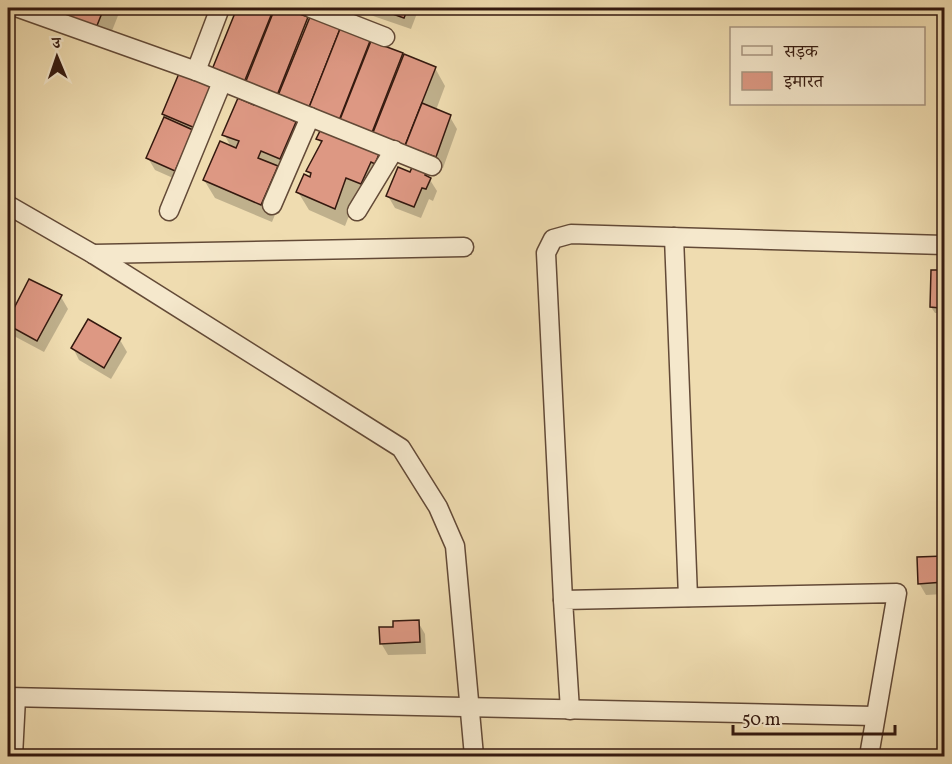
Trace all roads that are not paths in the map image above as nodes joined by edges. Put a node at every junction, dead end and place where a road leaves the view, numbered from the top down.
1 (19, 8) edge
2 (220, 8) edge
3 (311, 8) edge
4 (385, 37) dead end
5 (196, 71) junction
6 (222, 82) junction
7 (310, 117) junction
8 (394, 150) junction
9 (432, 165) dead end
10 (8, 205) edge
11 (272, 205) dead end
12 (169, 211) dead end
13 (357, 211) dead end
14 (674, 237) junction
15 (945, 245) edge
16 (464, 247) dead end
17 (93, 254) junction
18 (688, 597) junction
19 (563, 600) junction
20 (12, 698) edge
21 (469, 707) junction
22 (570, 710) junction
23 (874, 716) junction
24 (13, 756) edge
25 (474, 756) edge
26 (869, 756) edge

1 - 5 street
2 - 5 street
3 - 4 street
5 - 6 street
6 - 7 street
6 - 12 street
7 - 8 street
7 - 11 street
8 - 9 street
8 - 13 street
10 - 17 street
14 - 15 street
14 - 18 street
14 - 19 street
16 - 17 street
17 - 21 street
18 - 19 street
18 - 23 street
19 - 22 street
20 - 21 street
20 - 24 street
21 - 22 street
21 - 25 street
22 - 23 street
23 - 26 street

